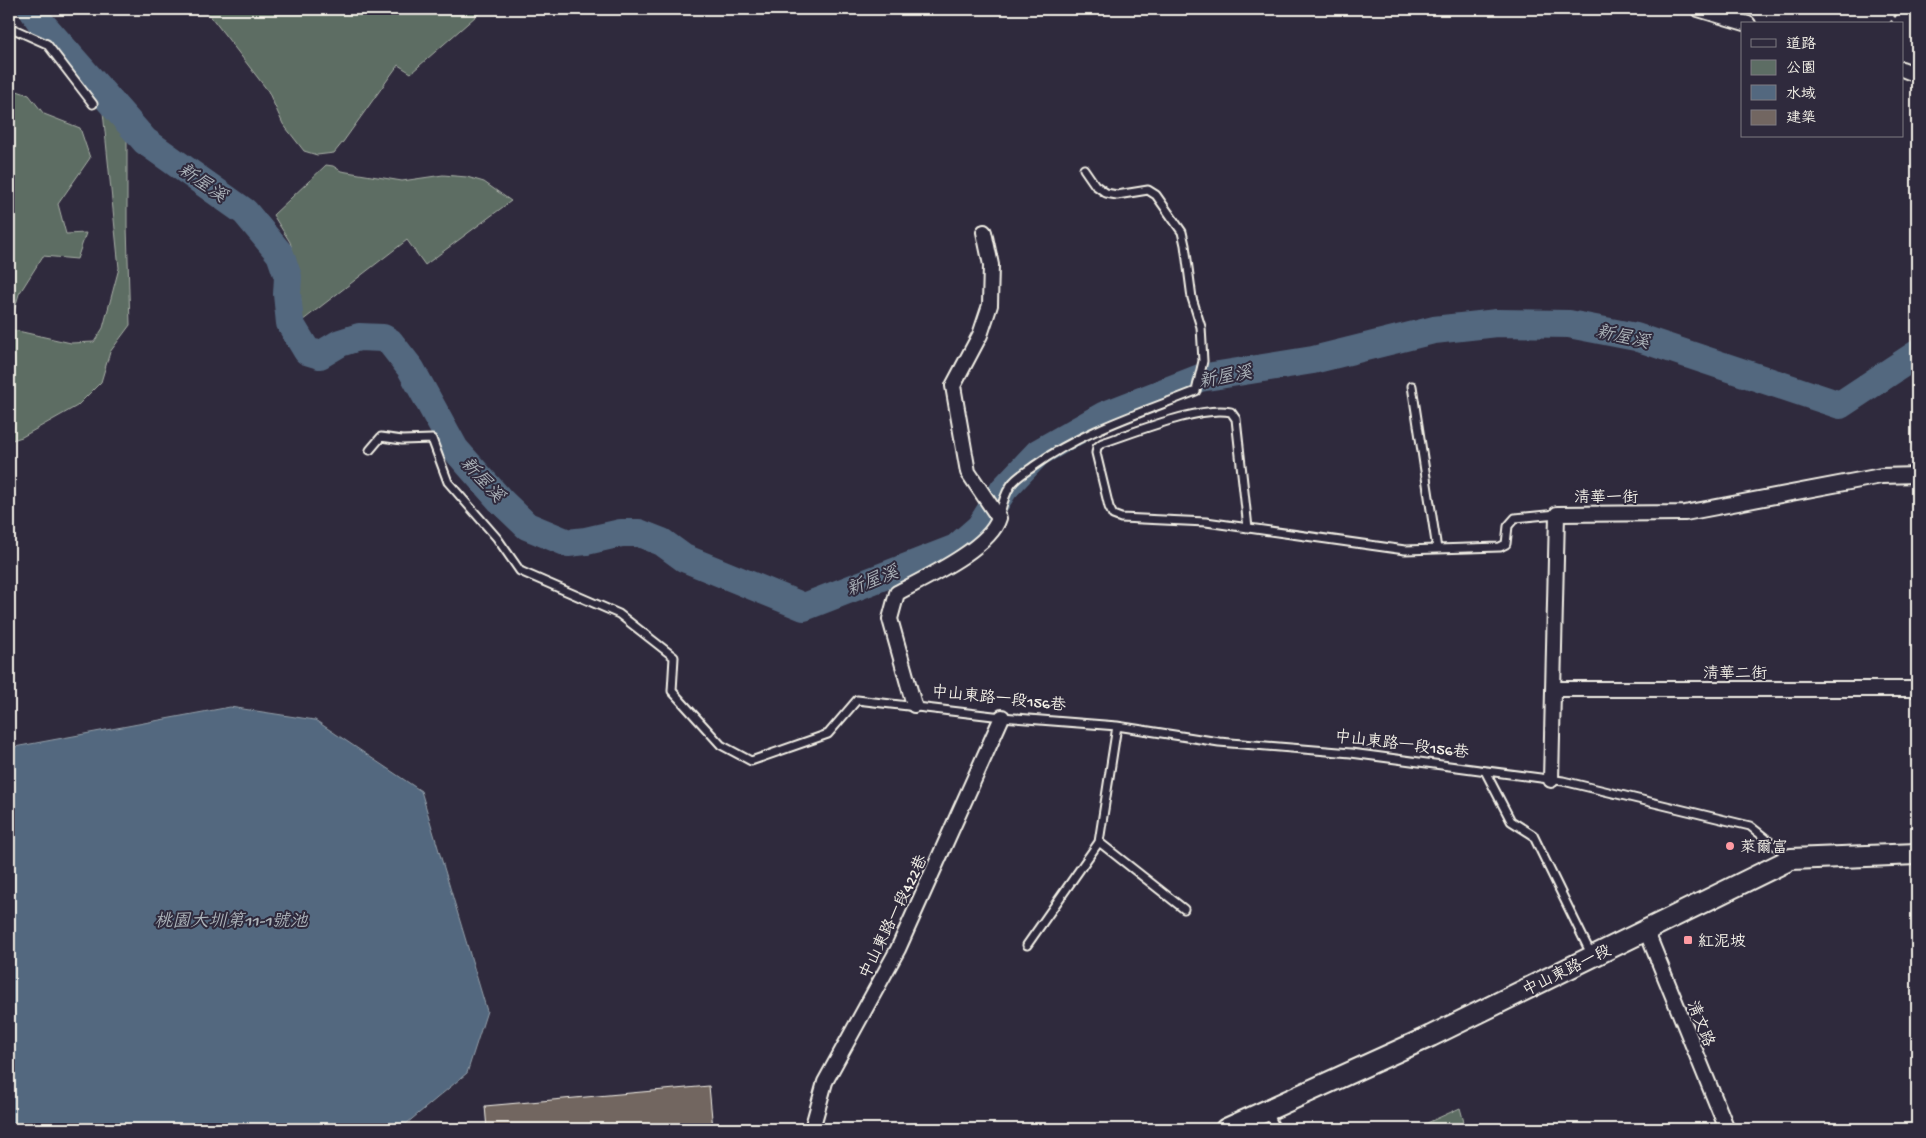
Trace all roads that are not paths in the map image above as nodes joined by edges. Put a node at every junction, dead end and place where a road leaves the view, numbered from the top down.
1 (1698, 9) edge
2 (1741, 22) edge
3 (9, 27) edge
4 (1904, 70) edge
5 (1917, 75) edge
6 (93, 104) dead end
7 (1084, 169) dead end
8 (984, 232) dead end
9 (1412, 386) dead end
10 (370, 450) dead end
11 (1917, 476) edge
12 (996, 513) junction
13 (1557, 514) junction
14 (1248, 528) junction
15 (1437, 549) junction
16 (1553, 689) junction
17 (1917, 689) edge
18 (914, 706) junction
19 (1002, 717) junction
20 (1118, 726) junction
21 (1486, 771) junction
22 (1551, 780) junction
23 (1100, 842) junction
24 (1917, 854) edge
25 (1791, 859) junction
26 (1184, 909) dead end
27 (1646, 930) junction
28 (1027, 945) dead end
29 (1592, 956) junction
30 (1267, 1110) junction
31 (812, 1129) edge
32 (1226, 1129) edge
33 (1276, 1129) edge
34 (1727, 1129) edge

1 - 2 street
3 - 6 lane
4 - 5 street
7 - 12 lane
8 - 12 street
9 - 15 lane
10 - 18 lane, 中山東路一段156巷
11 - 13 street, 清華一街
12 - 18 street
13 - 15 lane
13 - 16 street, 清華一街
14 - 14 lane
14 - 15 lane
16 - 17 street, 清華二街
16 - 22 street, 清華一街
18 - 19 lane, 中山東路一段156巷
19 - 20 lane, 中山東路一段156巷
19 - 31 street, 中山東路一段422巷
20 - 21 lane, 中山東路一段156巷
20 - 23 lane
21 - 22 lane, 中山東路一段156巷
21 - 29 lane
22 - 25 lane, 中山東路一段156巷
23 - 26 lane
23 - 28 lane
24 - 25 main road, 中山東路一段
25 - 27 main road, 中山東路一段
27 - 29 main road, 中山東路一段
27 - 34 street, 清文路
29 - 30 main road, 中山東路一段
30 - 32 main road, 中山東路一段
30 - 33 lane

